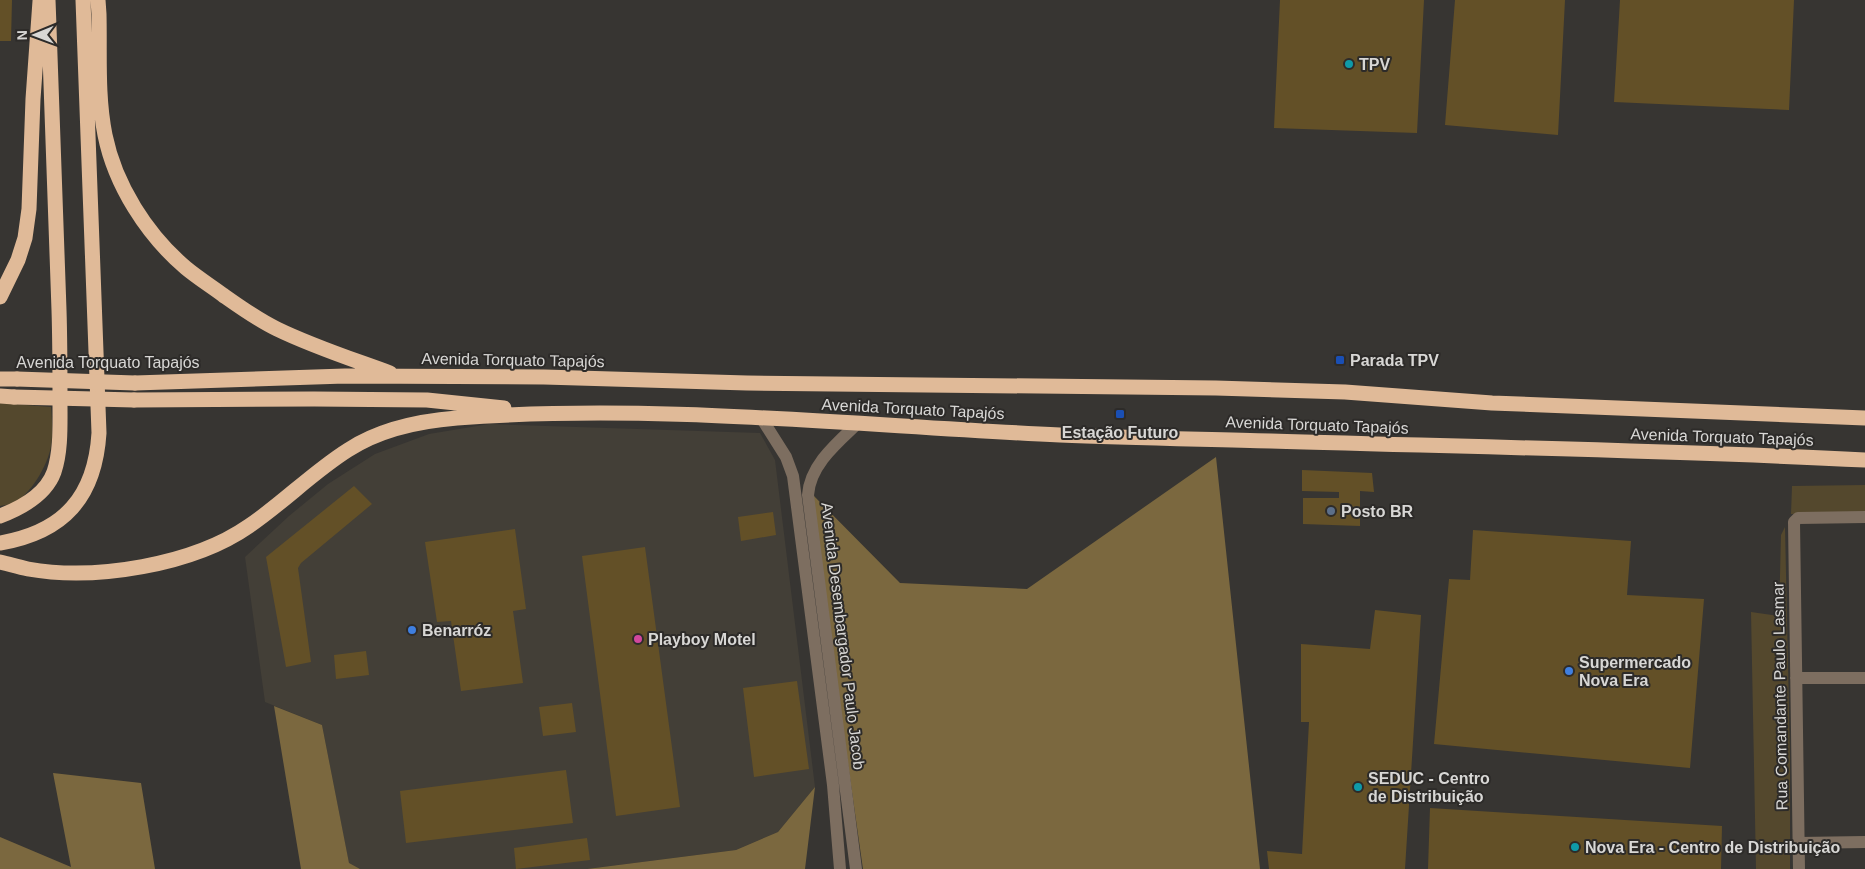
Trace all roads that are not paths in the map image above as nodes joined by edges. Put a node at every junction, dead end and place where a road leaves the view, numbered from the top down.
1 (41, 0) edge
2 (48, 0) edge
3 (83, 0) edge
4 (98, 0) edge
5 (0, 297) edge
6 (401, 377) junction
7 (0, 379) edge
8 (7, 396) edge
9 (558, 413) junction
10 (1865, 418) edge
11 (762, 419) junction
12 (857, 424) junction
13 (1865, 460) edge
14 (0, 516) edge
15 (1865, 517) edge
16 (0, 543) edge
17 (0, 562) edge
18 (1796, 678) junction
19 (1865, 678) edge
20 (1865, 842) edge
21 (1799, 843) junction
22 (840, 869) edge
23 (856, 869) edge
24 (1800, 869) edge

1 - 5 highway
2 - 14 highway
3 - 16 highway
4 - 6 highway
6 - 7 highway, Avenida Torquato Tapajós, bridge
6 - 10 highway, Avenida Torquato Tapajós
8 - 9 highway, bridge
9 - 11 highway, Avenida Torquato Tapajós
9 - 17 highway, Avenida Torquato Tapajós
11 - 12 highway, Avenida Torquato Tapajós
11 - 22 street, Avenida Desembargador Paulo Jacob
12 - 13 highway, Avenida Torquato Tapajós
12 - 23 street, Avenida Desembargador Paulo Jacob
15 - 18 street, Rua Comandante Paulo Lasmar
18 - 19 street
18 - 21 street, Rua Comandante Paulo Lasmar
20 - 21 street
21 - 24 street, Rua Comandante Paulo Lasmar

